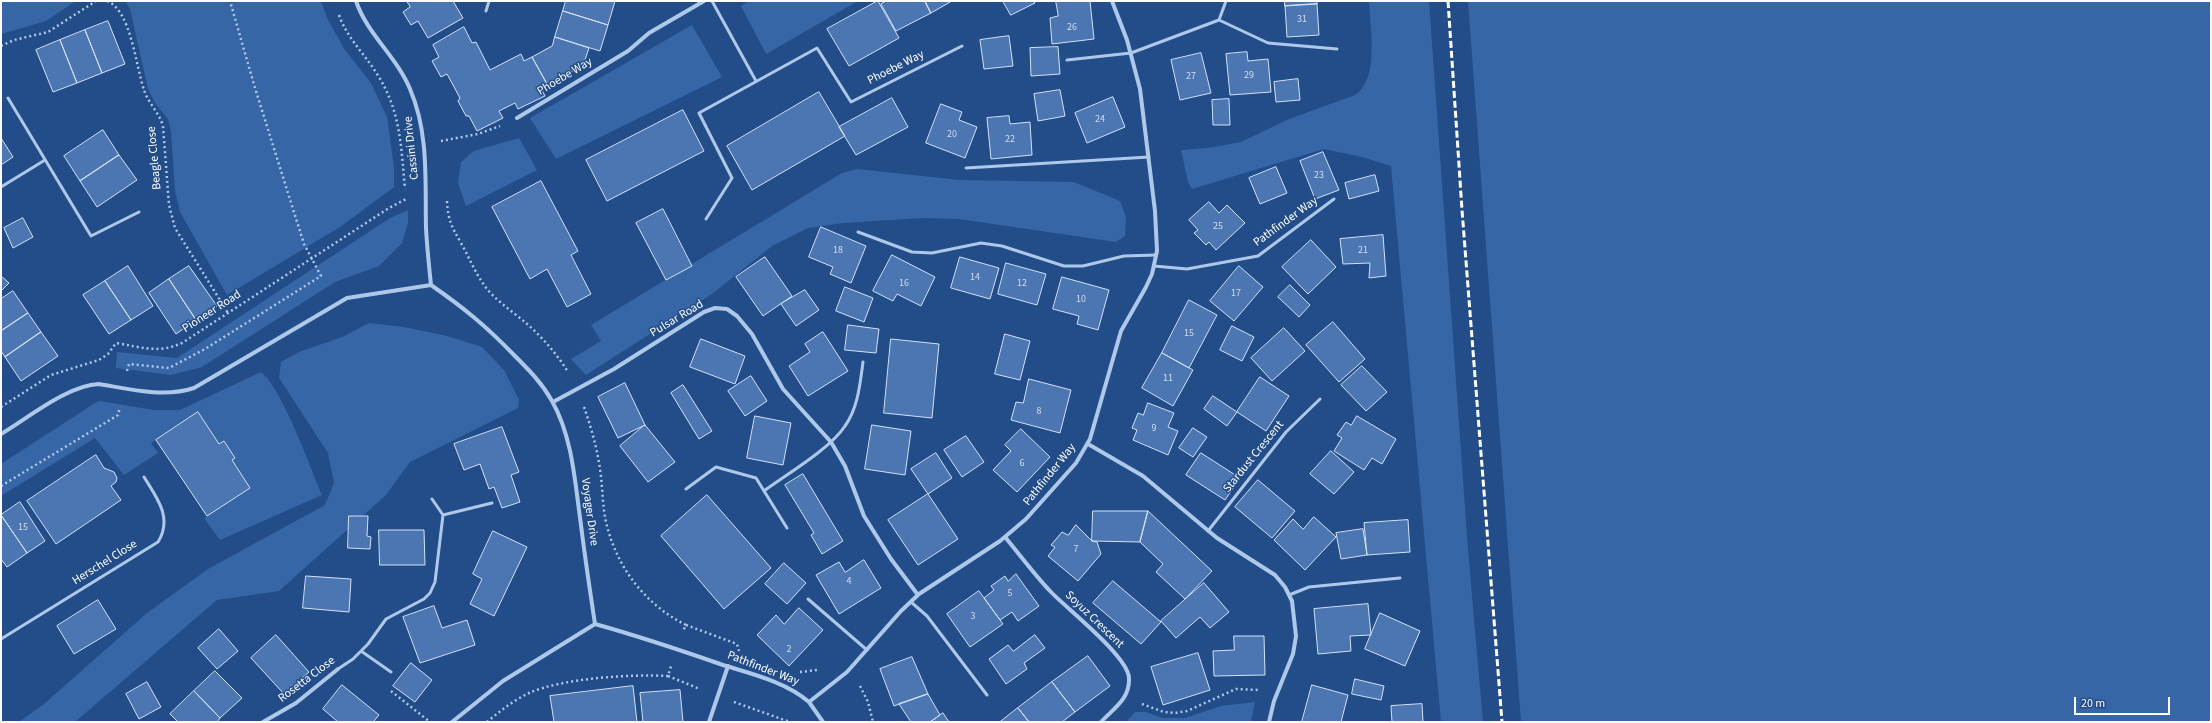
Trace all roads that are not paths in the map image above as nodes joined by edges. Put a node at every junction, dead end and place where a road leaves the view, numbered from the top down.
1 (356, 1) edge
2 (489, 1) edge
3 (704, 1) edge
4 (712, 1) edge
5 (1112, 1) edge
6 (1226, 1) edge
7 (486, 11) dead end
8 (1219, 20) junction
9 (962, 46) dead end
10 (1337, 48) dead end
11 (1130, 53) junction
12 (1067, 60) dead end
13 (756, 81) junction
14 (8, 98) dead end
15 (517, 118) road end
16 (1149, 157) junction
17 (45, 160) junction
18 (966, 168) dead end
19 (1, 187) edge
20 (1334, 199) dead end
21 (138, 212) dead end
22 (706, 219) dead end
23 (858, 232) dead end
24 (1156, 255) junction
25 (1154, 266) junction
26 (431, 286) junction
27 (863, 362) dead end
28 (1320, 399) dead end
29 (553, 402) junction
30 (1, 434) edge
31 (831, 442) junction
32 (1088, 444) junction
33 (144, 477) dead end
34 (686, 489) dead end
35 (764, 491) junction
36 (432, 499) dead end
37 (492, 503) dead end
38 (443, 515) junction
39 (787, 528) dead end
40 (1208, 531) junction
41 (1005, 537) junction
42 (1400, 578) dead end
43 (918, 595) junction
44 (1289, 595) junction
45 (808, 599) dead end
46 (911, 602) junction
47 (595, 624) junction
48 (1, 639) edge
49 (867, 650) junction
50 (361, 651) junction
51 (728, 666) junction
52 (338, 669) joint
53 (390, 672) road end
54 (987, 695) dead end
55 (809, 702) junction
56 (263, 722) edge
57 (452, 722) edge
58 (709, 722) edge
59 (823, 722) edge
60 (1101, 722) edge
61 (1268, 722) edge

1 - 26 street, Cassini Drive
2 - 7 lane
3 - 15 street, Phoebe Way
4 - 13 lane
5 - 11 street, Pathfinder Way
6 - 8 lane
8 - 10 lane
8 - 11 lane
9 - 13 lane, Phoebe Way
11 - 12 lane
11 - 16 street, Pathfinder Way
13 - 22 lane, Phoebe Way
14 - 17 lane
16 - 18 lane
16 - 24 street, Pathfinder Way
17 - 19 lane
17 - 21 lane
20 - 25 lane, Pathfinder Way
23 - 24 lane
24 - 25 street, Pathfinder Way
25 - 32 street, Pathfinder Way
26 - 29 street, Voyager Drive
26 - 30 street
27 - 31 lane
28 - 40 lane, Stardust Crescent
29 - 31 street, Pulsar Road
29 - 47 street, Voyager Drive
31 - 35 lane
31 - 43 street, Pulsar Road
32 - 40 street
32 - 41 street, Pathfinder Way
33 - 48 lane, Herschel Close
34 - 35 lane
35 - 39 lane
36 - 38 lane
37 - 38 lane
38 - 50 lane, Rosetta Close
40 - 44 street
41 - 43 street, Pathfinder Way
41 - 60 street, Soyuz Crescent
42 - 44 lane
43 - 46 street, Pathfinder Way
44 - 61 street
45 - 49 lane
46 - 49 street, Pathfinder Way
46 - 54 lane
47 - 51 street, Pathfinder Way
47 - 57 street
49 - 55 street, Pathfinder Way
50 - 52 lane, Rosetta Close
50 - 53 lane
51 - 55 street, Pathfinder Way
51 - 58 street
52 - 56 street, Rosetta Close
55 - 59 street

